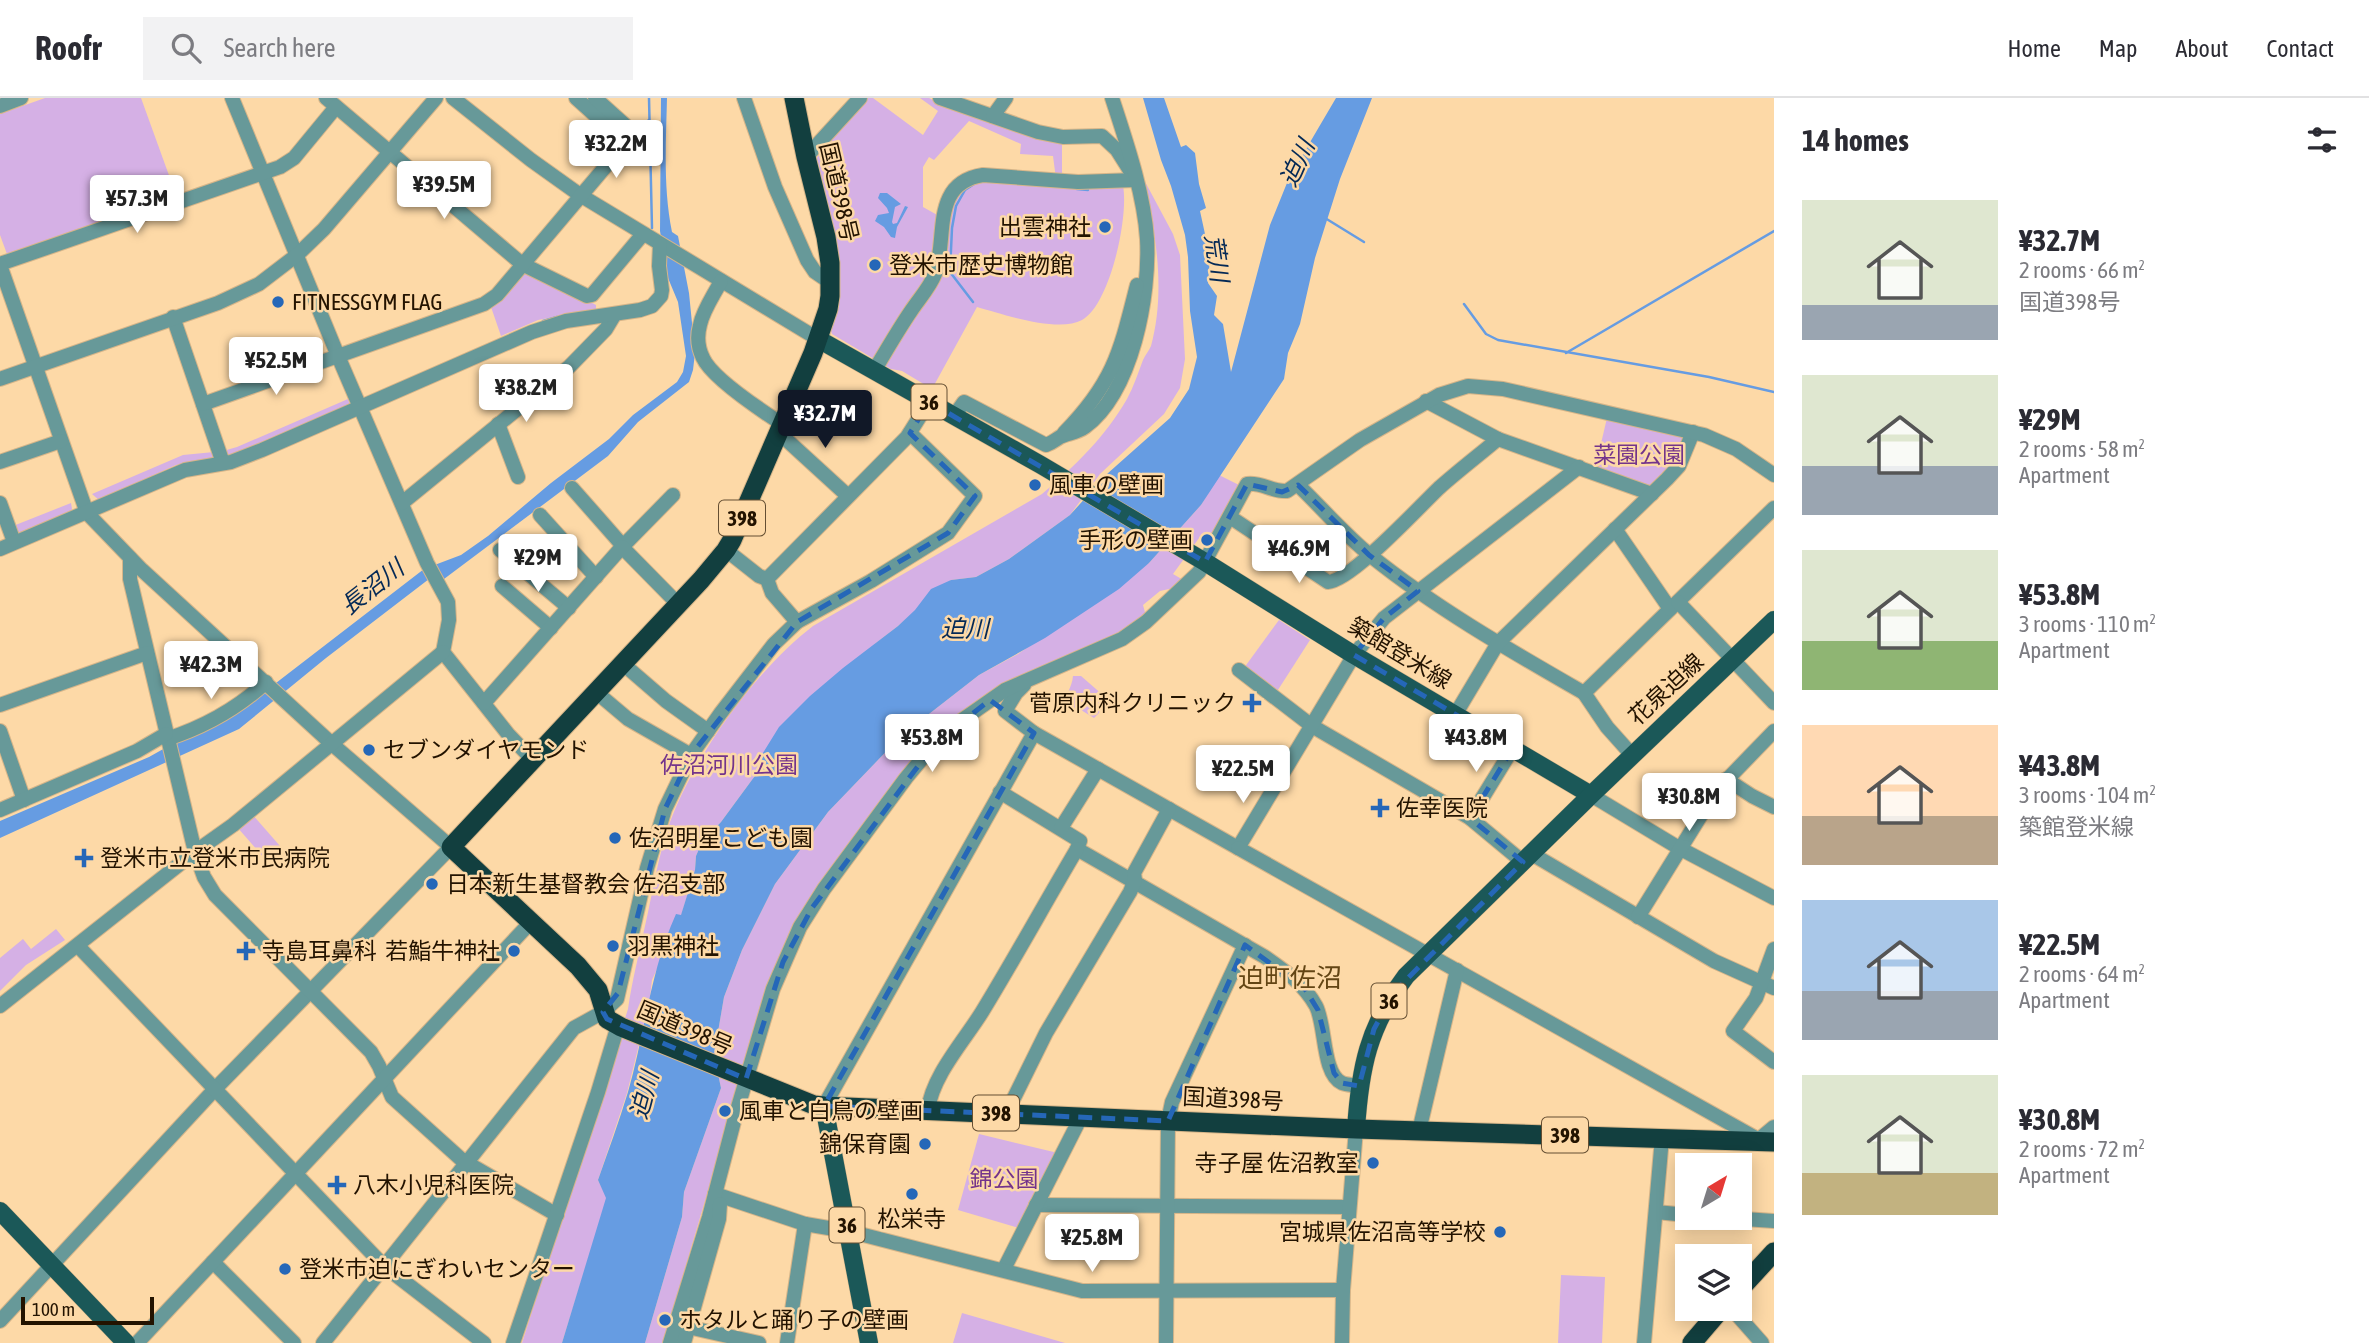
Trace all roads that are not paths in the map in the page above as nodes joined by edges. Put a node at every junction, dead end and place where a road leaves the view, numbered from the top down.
1 (21, 98) edge
2 (232, 98) edge
3 (436, 98) edge
4 (453, 98) edge
5 (576, 98) edge
6 (595, 98) edge
7 (744, 98) edge
8 (794, 98) edge
9 (860, 98) edge
10 (940, 98) edge
11 (1006, 98) edge
12 (1112, 98) edge
13 (331, 102) edge
14 (0, 106) edge
15 (993, 116) junction
16 (627, 134) junction
17 (390, 151) junction
18 (806, 157) junction
19 (262, 173) junction
20 (1135, 178) junction
21 (580, 195) junction
22 (643, 234) junction
23 (660, 244) junction
24 (297, 255) junction
25 (0, 264) edge
26 (522, 264) junction
27 (721, 281) junction
28 (831, 283) junction
29 (615, 314) junction
30 (173, 317) junction
31 (818, 339) junction
32 (338, 356) junction
33 (35, 366) junction
34 (874, 371) junction
35 (0, 379) edge
36 (1426, 401) junction
37 (929, 402) junction
38 (203, 404) junction
39 (360, 407) junction
40 (954, 416) junction
41 (498, 424) junction
42 (780, 428) junction
43 (1693, 432) junction
44 (909, 433) junction
45 (1498, 439) junction
46 (61, 440) junction
47 (0, 462) edge
48 (223, 463) junction
49 (1579, 467) junction
50 (1774, 475) edge
51 (518, 477) dead end
52 (1298, 485) junction
53 (572, 488) dead end
54 (1652, 494) junction
55 (673, 495) dead end
56 (848, 496) junction
57 (0, 503) edge
58 (402, 503) junction
59 (1774, 508) edge
60 (87, 513) junction
61 (540, 515) dead end
62 (1230, 517) junction
63 (1615, 529) junction
64 (14, 542) junction
65 (623, 547) junction
66 (0, 549) edge
67 (500, 550) dead end
68 (726, 550) junction
69 (1369, 555) junction
70 (130, 558) junction
71 (1205, 562) junction
72 (596, 577) junction
73 (767, 579) junction
74 (502, 586) dead end
75 (1418, 591) junction
76 (678, 604) junction
77 (1674, 605) junction
78 (569, 608) junction
79 (1774, 620) edge
80 (797, 622) junction
81 (551, 628) junction
82 (1498, 643) junction
83 (443, 652) junction
84 (147, 653) junction
85 (1354, 655) junction
86 (1733, 660) junction
87 (622, 663) junction
88 (1239, 670) dead end
89 (1034, 676) junction
90 (267, 683) junction
91 (596, 692) junction
92 (1584, 693) junction
93 (484, 703) junction
94 (1774, 703) edge
95 (0, 705) edge
96 (1005, 711) junction
97 (969, 714) junction
98 (1455, 715) junction
99 (1312, 726) junction
100 (0, 731) edge
101 (708, 731) junction
102 (1774, 732) edge
103 (1034, 733) junction
104 (167, 738) junction
105 (332, 744) junction
106 (1513, 748) junction
107 (691, 755) junction
108 (1632, 755) junction
109 (533, 760) junction
110 (1098, 769) junction
111 (1726, 779) junction
112 (1000, 792) junction
113 (1591, 794) junction
114 (24, 800) junction
115 (1774, 807) edge
116 (0, 810) edge
117 (1169, 810) junction
118 (1470, 818) junction
119 (1061, 828) junction
120 (451, 847) junction
121 (1238, 848) junction
122 (1679, 848) junction
123 (1077, 849) junction
124 (195, 852) junction
125 (1528, 858) junction
126 (1135, 880) junction
127 (1774, 898) edge
128 (1638, 917) junction
129 (531, 922) junction
130 (78, 946) junction
131 (1245, 946) junction
132 (1774, 949) edge
133 (1427, 954) junction
134 (1457, 970) junction
135 (1767, 986) edge
136 (310, 991) junction
137 (0, 1006) edge
138 (607, 1009) junction
139 (621, 1027) junction
140 (1774, 1062) edge
141 (746, 1079) junction
142 (385, 1080) junction
143 (1359, 1086) junction
144 (215, 1090) junction
145 (824, 1106) junction
146 (928, 1110) junction
147 (1006, 1114) junction
148 (1081, 1116) junction
149 (1168, 1121) junction
150 (1774, 1127) edge
151 (1356, 1129) junction
152 (1419, 1131) junction
153 (1662, 1138) junction
154 (1764, 1142) edge
155 (466, 1162) junction
156 (296, 1175) junction
157 (718, 1195) junction
158 (1036, 1205) junction
159 (1167, 1205) junction
160 (1349, 1207) junction
161 (1, 1212) edge
162 (1657, 1212) junction
163 (1675, 1214) edge
164 (556, 1215) junction
165 (1752, 1220) edge
166 (1774, 1222) edge
167 (806, 1224) junction
168 (848, 1232) junction
169 (1774, 1252) edge
170 (214, 1262) junction
171 (52, 1265) junction
172 (384, 1266) junction
173 (1004, 1269) junction
174 (1752, 1276) edge
175 (1343, 1290) junction
176 (1167, 1292) junction
177 (0, 1321) edge
178 (1711, 1321) edge
179 (1743, 1321) edge
180 (688, 1327) junction
181 (126, 1343) edge
182 (137, 1343) edge
183 (294, 1343) edge
184 (323, 1343) edge
185 (484, 1343) edge
186 (513, 1343) edge
187 (670, 1343) edge
188 (684, 1343) edge
189 (760, 1343) edge
190 (787, 1343) edge
191 (869, 1343) edge
192 (1166, 1343) edge
193 (1342, 1343) edge
194 (1644, 1343) edge
195 (1692, 1343) edge
196 (1762, 1343) edge

1 - 14 street
2 - 19 street
3 - 17 street
4 - 21 street
5 - 16 street
6 - 16 street
7 - 28 street
8 - 18 highway, 国道398号 / 398
9 - 18 street
10 - 15 street
11 - 15 street
12 - 20 street
13 - 17 street
13 - 19 street
15 - 20 street
16 - 21 street
17 - 24 street
17 - 26 street
18 - 28 highway, 国道398号 / 398
19 - 24 street
19 - 25 street
20 - 34 street
20 - 40 street
21 - 22 street
21 - 26 street
22 - 23 street
22 - 26 street
23 - 27 street
23 - 29 street
24 - 30 street
24 - 32 street
25 - 33 street
26 - 32 street
27 - 31 street
27 - 42 street
28 - 31 highway, 国道398号 / 398
29 - 39 street
29 - 41 street
30 - 33 street
30 - 38 street
31 - 34 main road, 築館登米線 / 36
31 - 42 highway, 国道398号 / 398
32 - 38 street
32 - 39 street
33 - 35 street
33 - 46 street
34 - 37 main road, 築館登米線 / 36
36 - 43 street
36 - 45 street
36 - 52 street
37 - 40 main road, 築館登米線 / 36
37 - 44 street
38 - 48 street
39 - 48 street
39 - 58 street
40 - 71 main road, 築館登米線 / 36
41 - 51 street
41 - 58 street
42 - 56 street
42 - 68 highway, 国道398号 / 398
43 - 50 street
43 - 54 street
44 - 56 street
44 - 80 street
45 - 49 street
45 - 69 street
46 - 47 street
46 - 60 street
48 - 60 street
49 - 54 street
49 - 75 street
52 - 62 street
52 - 69 street
53 - 65 street
54 - 63 street
55 - 65 street
56 - 73 street
57 - 64 street
58 - 83 street
59 - 77 street
60 - 64 street
60 - 70 street
61 - 72 street
62 - 69 street
62 - 71 street
63 - 77 street
63 - 82 street
64 - 66 street
65 - 72 street
65 - 76 street
67 - 78 street
68 - 73 street
68 - 76 highway, 国道398号 / 398
69 - 75 street
70 - 84 street
70 - 90 street
71 - 85 main road, 築館登米線 / 36
71 - 89 street
72 - 78 street
73 - 80 street
74 - 81 street
75 - 82 street
75 - 85 street
76 - 87 highway, 国道398号 / 398
77 - 86 street
77 - 92 street
78 - 81 street
79 - 86 main road, 花泉迫線
80 - 101 street
81 - 93 street
82 - 92 street
82 - 98 street
83 - 93 street
83 - 105 street
84 - 95 street
84 - 104 street
85 - 98 main road, 築館登米線 / 36
85 - 99 street
86 - 94 street
86 - 108 main road, 花泉迫線
87 - 91 highway, 国道398号 / 398
87 - 101 street
88 - 99 street
89 - 96 street
89 - 97 street
90 - 104 street
90 - 105 street
91 - 107 street
91 - 109 highway, 国道398号 / 398
92 - 108 street
93 - 109 street
96 - 97 street
96 - 103 street
97 - 141 street
98 - 106 main road, 築館登米線 / 36
99 - 118 street
99 - 121 street
100 - 114 street
101 - 107 street
102 - 111 street
103 - 110 street
103 - 112 street
104 - 114 street
104 - 124 street
105 - 120 street
105 - 124 street
106 - 113 main road, 築館登米線 / 36
106 - 118 street
107 - 138 street
108 - 113 main road, 花泉迫線
109 - 120 highway, 国道398号 / 398
110 - 117 street
110 - 119 street
111 - 115 street
111 - 122 street
112 - 119 street
112 - 145 street
113 - 122 street
113 - 125 main road, 36
114 - 116 street
117 - 121 street
117 - 126 street
118 - 125 street
119 - 123 street
120 - 129 highway, 国道398号 / 398
120 - 136 street
121 - 133 street
122 - 127 street
122 - 128 street
123 - 126 street
123 - 146 street
124 - 130 street
124 - 136 street
125 - 128 street
125 - 133 main road, 36
126 - 131 street
126 - 147 street
128 - 135 street
129 - 138 highway, 国道398号 / 398
129 - 142 street
130 - 137 street
130 - 144 street
131 - 143 street
131 - 149 street
132 - 135 street
133 - 134 street
133 - 143 main road, 36
134 - 152 street
134 - 154 street
135 - 140 street
136 - 142 street
136 - 144 street
138 - 139 highway, 国道398号 / 398
138 - 155 street
139 - 141 highway, 国道398号 / 398
139 - 164 street
141 - 145 highway, 国道398号 / 398
141 - 157 street
142 - 155 street
142 - 156 street
143 - 151 main road, 36
144 - 156 street
144 - 171 street
145 - 146 highway, 国道398号 / 398
145 - 168 main road, 36
146 - 147 highway, 国道398号 / 398
147 - 148 highway, 国道398号 / 398
148 - 149 highway, 国道398号 / 398
148 - 158 street
149 - 151 highway, 国道398号 / 398
149 - 159 street
150 - 154 street
151 - 152 highway, 国道398号 / 398
151 - 160 street
152 - 153 highway, 国道398号 / 398
153 - 154 highway, 国道398号 / 398
153 - 162 street
155 - 164 street
155 - 172 street
156 - 170 street
156 - 172 street
157 - 167 street
157 - 180 street
157 - 187 street
158 - 159 street
158 - 173 street
159 - 160 street
159 - 176 street
160 - 175 street
161 - 171 main road
162 - 163 street
162 - 194 street
164 - 186 street
165 - 166 street
167 - 168 street
167 - 190 street
168 - 173 street
168 - 191 main road, 36
169 - 174 highway
170 - 182 street
170 - 183 street
171 - 177 street
171 - 181 main road
172 - 184 street
172 - 185 street
173 - 176 street
175 - 176 street
175 - 193 street
176 - 192 street
178 - 195 highway
179 - 196 street
180 - 188 street
180 - 189 street

